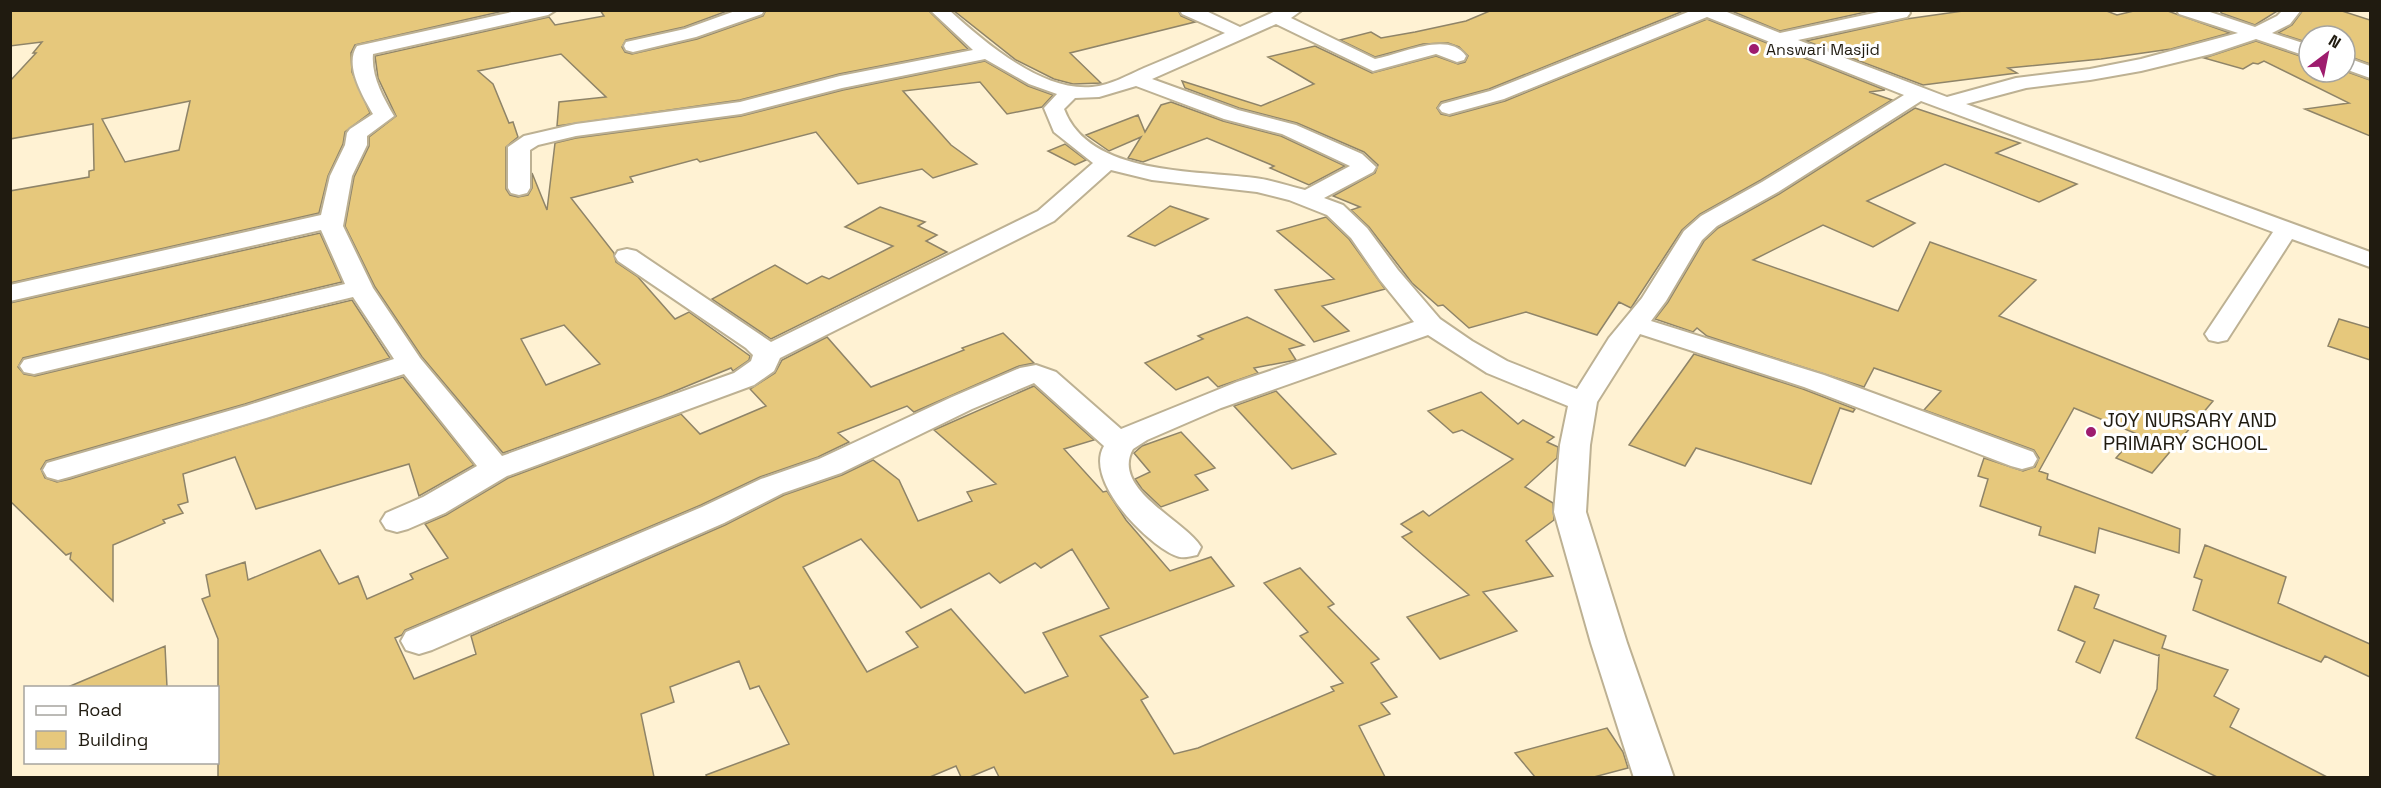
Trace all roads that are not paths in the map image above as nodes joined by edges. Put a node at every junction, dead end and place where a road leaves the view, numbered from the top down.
1 (548, 10) edge
2 (756, 10) edge
3 (938, 10) edge
4 (1188, 10) edge
5 (1294, 10) edge
6 (2185, 10) edge
7 (2293, 10) edge
8 (1706, 11) edge
9 (1901, 13) dead end
10 (1276, 17) junction
11 (1239, 33) junction
12 (2255, 34) junction
13 (1777, 39) junction
14 (633, 46) dead end
15 (2297, 47) edge
16 (988, 53) junction
17 (1457, 56) dead end
18 (1135, 79) junction
19 (1071, 91) junction
20 (1918, 94) junction
21 (1946, 104) junction
22 (1449, 108) dead end
23 (1108, 162) junction
24 (519, 188) dead end
25 (1307, 198) junction
26 (332, 220) junction
27 (2288, 229) junction
28 (627, 256) dead end
29 (2370, 260) edge
30 (360, 288) junction
31 (10, 293) edge
32 (1635, 324) junction
33 (1431, 325) junction
34 (2218, 334) dead end
35 (767, 354) junction
36 (410, 363) junction
37 (34, 366) dead end
38 (1582, 402) junction
39 (1120, 444) junction
40 (2022, 459) dead end
41 (496, 469) junction
42 (58, 470) dead end
43 (397, 521) dead end
44 (1185, 547) dead end
45 (418, 641) dead end
46 (1654, 777) edge

1 - 26 street
2 - 14 street
3 - 16 street
4 - 11 street
5 - 10 street
6 - 12 street
7 - 12 street
8 - 13 street
8 - 22 street
9 - 13 street
10 - 11 street
10 - 17 street
11 - 18 street
12 - 15 street
12 - 21 street
13 - 20 street
16 - 19 street
16 - 24 street
18 - 19 street
18 - 25 street
19 - 23 street
20 - 21 street
20 - 32 street
21 - 27 street
23 - 25 street
23 - 35 street
25 - 33 street
26 - 30 street
26 - 31 street
27 - 29 street
27 - 34 street
28 - 35 street
30 - 36 street
30 - 37 street
32 - 38 street
32 - 40 street
33 - 38 street
33 - 39 street
35 - 41 street
36 - 41 street
36 - 42 street
38 - 46 street
39 - 44 street
39 - 45 street
41 - 43 street

